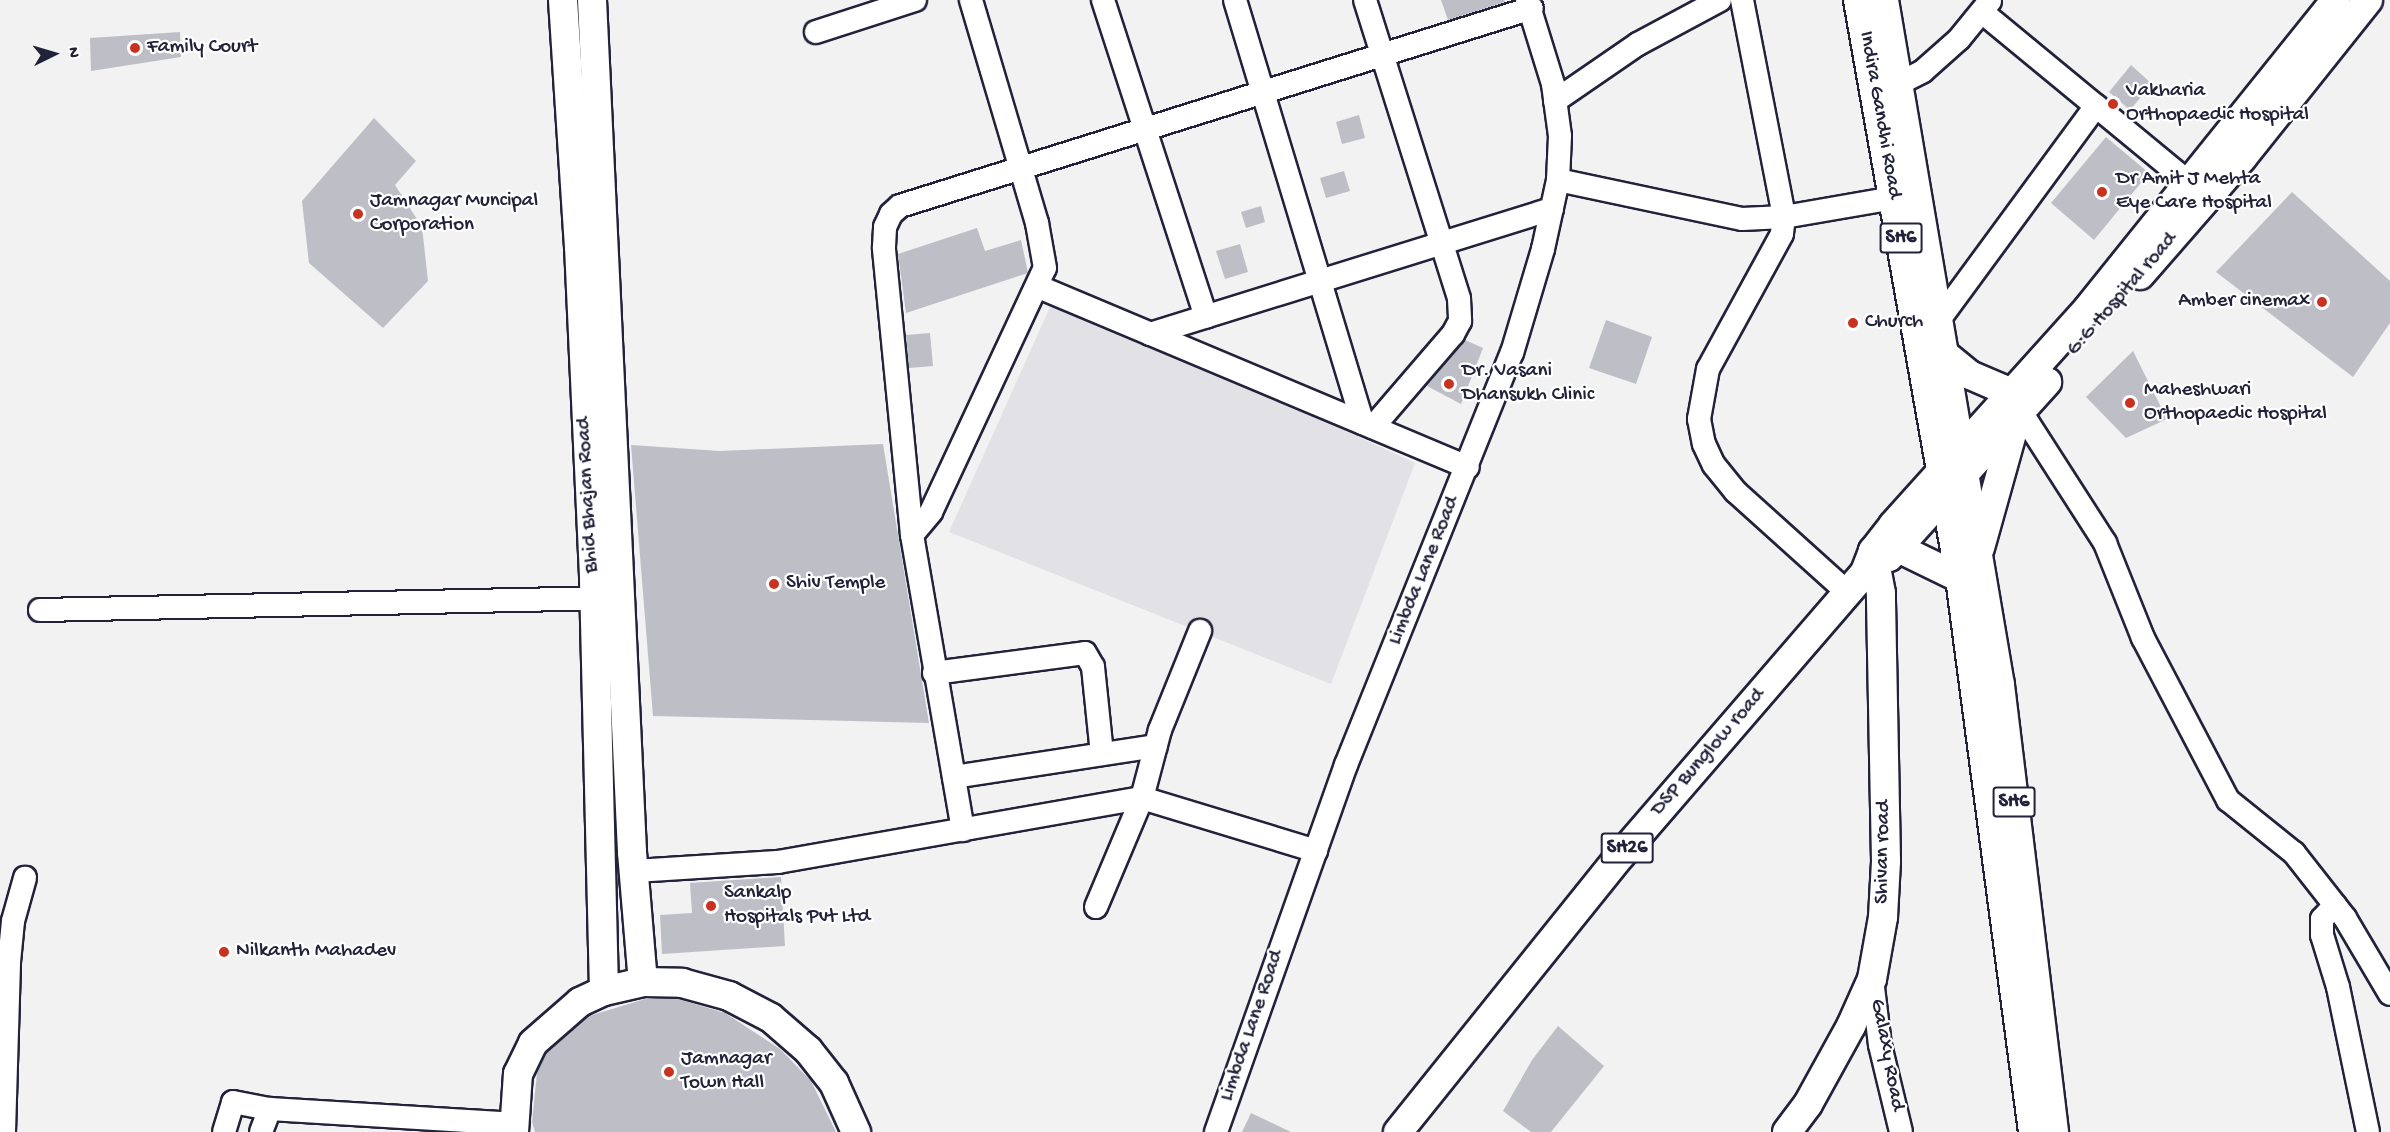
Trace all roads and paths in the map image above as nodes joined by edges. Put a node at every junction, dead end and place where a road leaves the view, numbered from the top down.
1 (563, 0) edge
2 (592, 0) edge
3 (915, 0) edge
4 (971, 0) edge
5 (1102, 0) edge
6 (1235, 0) edge
7 (1365, 0) edge
8 (1720, 0) edge
9 (1742, 0) edge
10 (1858, 0) edge
11 (1884, 0) edge
12 (2336, 0) edge
13 (2368, 0) edge
14 (1529, 4) edge
15 (1986, 6) edge
16 (816, 32) dead end
17 (1383, 55) junction
18 (1896, 86) junction
19 (1264, 92) junction
20 (1555, 101) junction
21 (2096, 106) junction
22 (1144, 130) junction
23 (2233, 151) junction
24 (1021, 169) junction
25 (1558, 180) junction
26 (2191, 184) junction
27 (1894, 198) junction
28 (1552, 209) junction
29 (1784, 217) junction
30 (1441, 243) junction
31 (1323, 280) junction
32 (1039, 287) junction
33 (1206, 317) junction
34 (1938, 321) junction
35 (1150, 334) junction
36 (1944, 354) junction
37 (2017, 407) junction
38 (1368, 425) junction
39 (1961, 446) junction
40 (1468, 466) junction
41 (1949, 478) junction
42 (912, 535) junction
43 (1978, 554) junction
44 (1872, 566) junction
45 (1960, 579) junction
46 (607, 598) junction
47 (40, 610) dead end
48 (1200, 632) dead end
49 (934, 673) junction
50 (1155, 746) junction
51 (1102, 754) junction
52 (954, 777) junction
53 (1142, 798) junction
54 (963, 830) junction
55 (1316, 851) junction
56 (634, 871) junction
57 (25, 878) dead end
58 (2335, 905) junction
59 (1096, 907) dead end
60 (1872, 979) junction
61 (643, 982) junction
62 (604, 991) junction
63 (2390, 994) edge
64 (270, 1109) junction
65 (513, 1128) edge
66 (4, 1132) edge
67 (224, 1132) edge
68 (261, 1132) edge
69 (856, 1132) edge
70 (1216, 1132) edge
71 (1398, 1132) edge
72 (1787, 1132) edge
73 (1901, 1132) edge
74 (2033, 1132) edge
75 (2054, 1132) edge
76 (2368, 1132) edge

1 - 46 main road, Bhid Bhajan Road
2 - 46 main road, Bhid Bhajan Road
3 - 16 street
4 - 24 street
5 - 22 street
6 - 19 street
7 - 17 street
8 - 20 street
9 - 29 street
10 - 27 main road, Indira Gandhi Road / SH6
11 - 18 main road, Indira Gandhi Road / SH6
12 - 23 main road, G.G Hospital road
13 - 23 main road, G.G Hospital road
14 - 17 street
14 - 20 street, Limbda Lane Road
15 - 18 street
15 - 21 street
17 - 19 street
17 - 30 street
18 - 34 main road, Indira Gandhi Road / SH6
19 - 22 street
19 - 31 street
20 - 25 street, Limbda Lane Road
21 - 26 street
21 - 34 street
22 - 24 street
22 - 33 street
23 - 26 main road, G.G Hospital road
23 - 37 main road, G.G Hospital road
24 - 32 street
24 - 42 street
25 - 28 street, Limbda Lane Road
25 - 29 street
26 - 37 main road, G.G Hospital road
27 - 29 street
27 - 41 main road, Indira Gandhi Road / SH6
28 - 30 street
28 - 40 street, Limbda Lane Road
29 - 44 street
30 - 31 street
30 - 38 street
31 - 33 street
31 - 38 street
32 - 35 street
32 - 42 street
33 - 35 street
34 - 36 main road, Indira Gandhi Road / SH6
35 - 38 street
36 - 37 main road
36 - 39 main road, Indira Gandhi Road / SH6
37 - 39 main road, G.G Hospital road
37 - 41 main road, G.G Hospital road
37 - 43 main road
37 - 58 street
38 - 40 street
39 - 41 main road, DSP Bunglow road / SH26
40 - 55 street, Limbda Lane Road
41 - 43 main road, SH6
41 - 44 main road, DSP Bunglow road / SH26
41 - 45 main road, SH6
42 - 49 street
43 - 75 main road, SH6
44 - 45 main road
44 - 60 main road, Shivan road
44 - 71 main road, DSP Bunglow road / SH26
45 - 74 main road, SH6
46 - 47 street
46 - 56 main road, Bhid Bhajan Road
46 - 62 main road, Bhid Bhajan Road
48 - 50 street
49 - 51 street
49 - 52 street
50 - 51 street
50 - 53 street
51 - 52 street
52 - 54 street
53 - 54 street
53 - 55 street
53 - 59 street
54 - 56 street
55 - 70 street, Limbda Lane Road
56 - 61 main road, Bhid Bhajan Road
57 - 66 street
58 - 63 street
58 - 76 street
60 - 72 main road, Shivan road
60 - 73 street, Galaxy Road
61 - 62 main road
61 - 69 main road
62 - 65 main road
64 - 65 street
64 - 67 street
64 - 68 street

